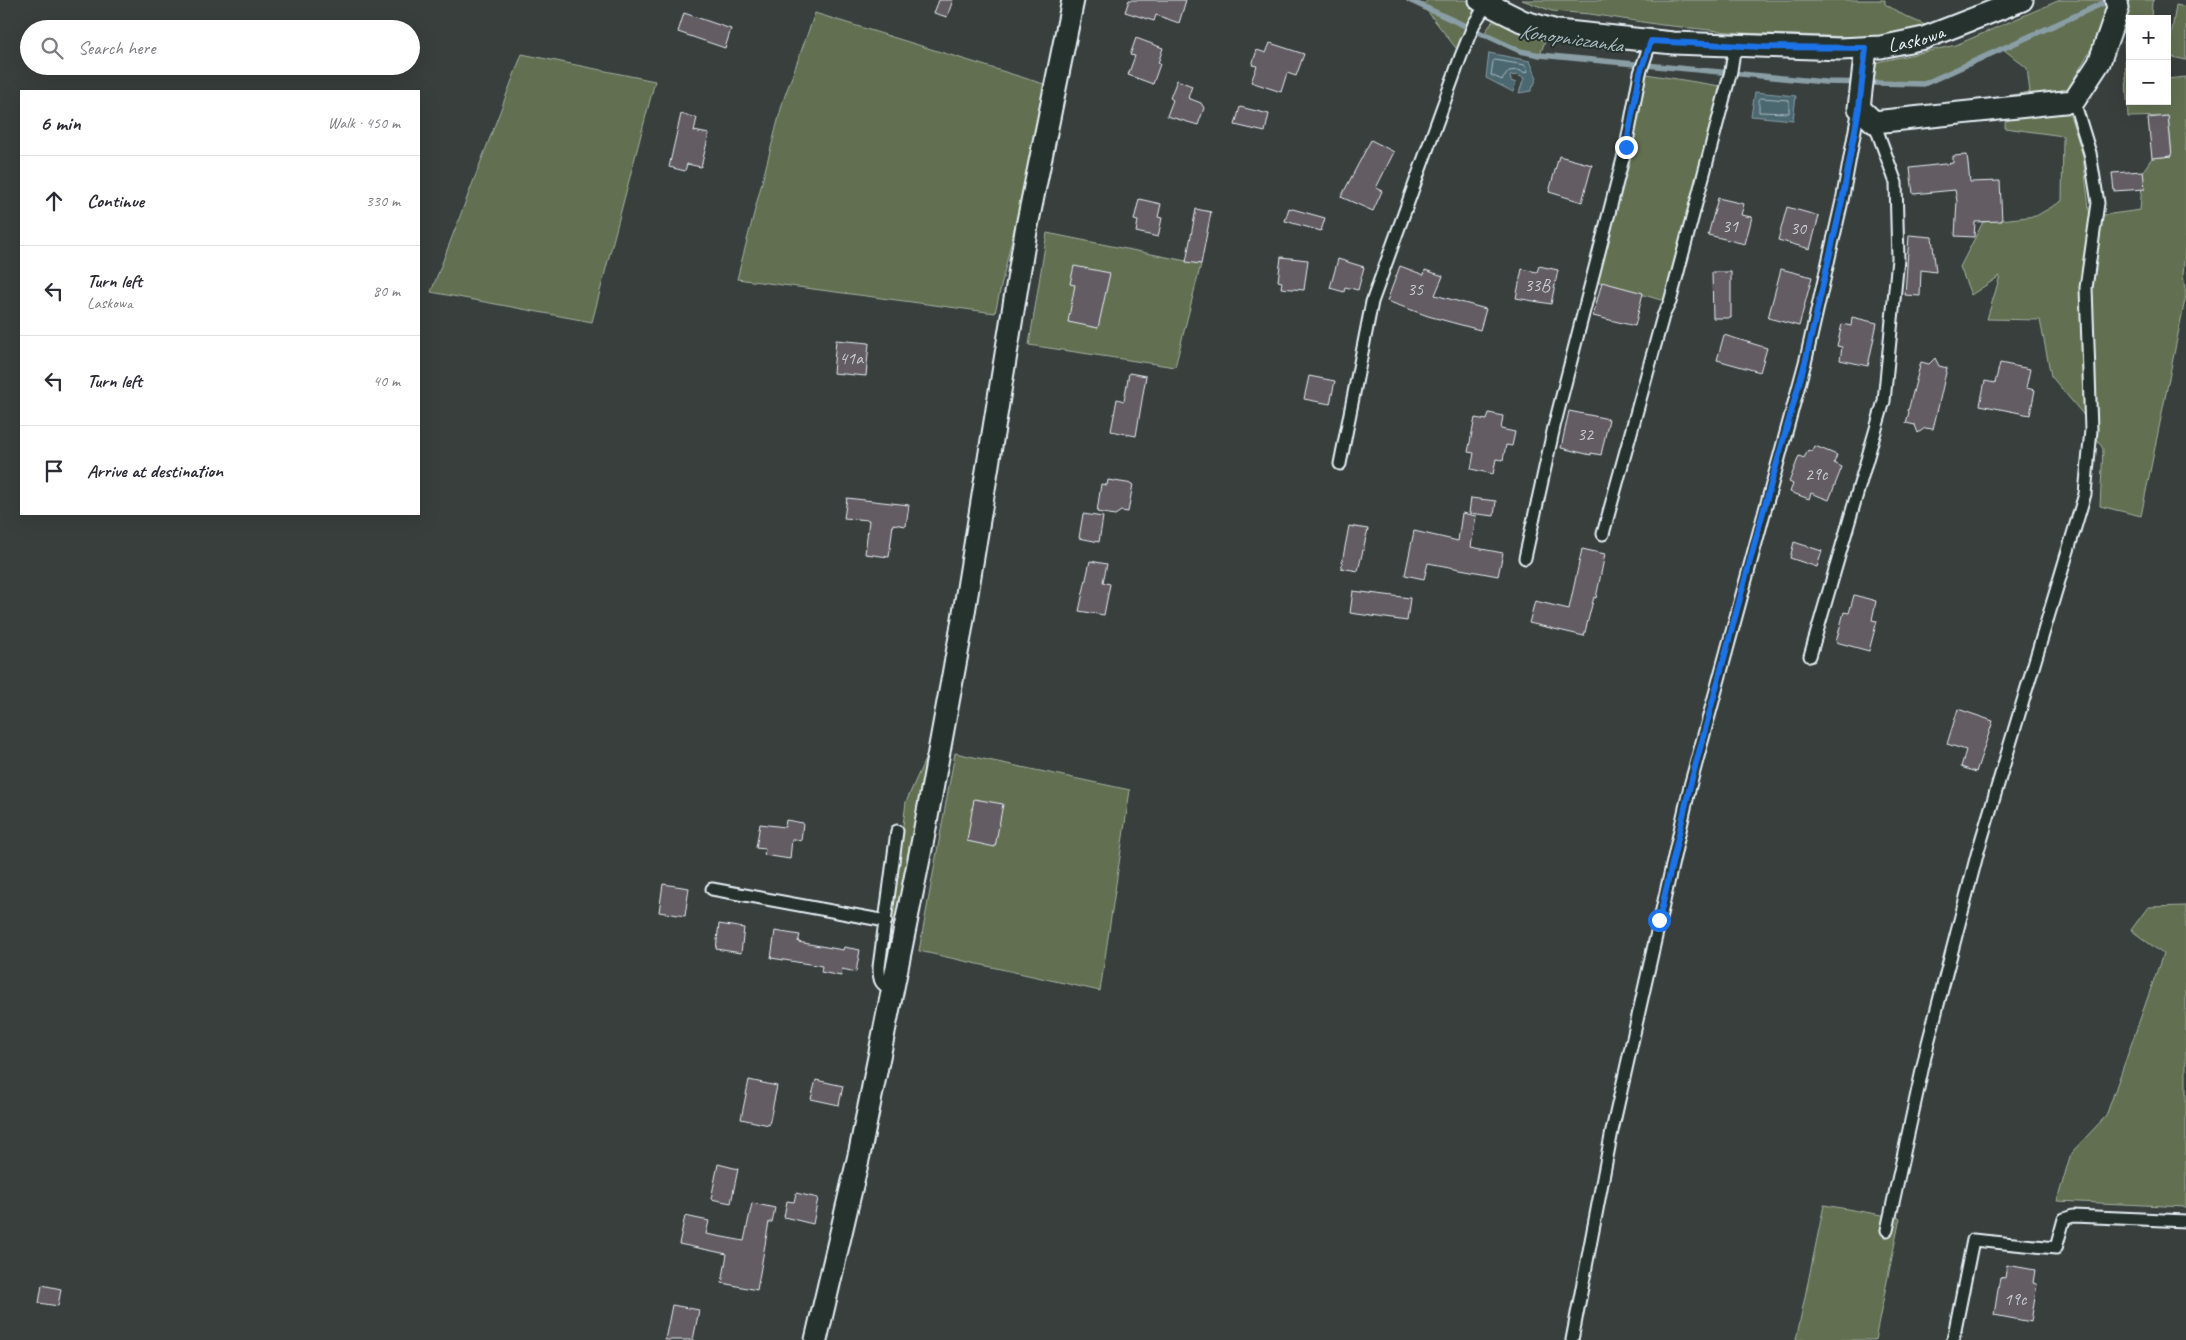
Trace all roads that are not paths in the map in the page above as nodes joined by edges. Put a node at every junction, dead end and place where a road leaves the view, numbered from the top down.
1 (1073, 0) edge
2 (2022, 0) edge
3 (2116, 0) edge
4 (1483, 2) edge
5 (1735, 46) junction
6 (1866, 48) junction
7 (1648, 51) junction
8 (1863, 98) junction
9 (2074, 101) junction
10 (1340, 464) dead end
11 (1603, 534) dead end
12 (1526, 558) dead end
13 (1810, 656) dead end
14 (897, 831) dead end
15 (712, 888) dead end
16 (886, 921) junction
17 (892, 989) junction
18 (2186, 1221) edge
19 (1887, 1230) dead end
20 (816, 1340) edge
21 (1572, 1340) edge
22 (1953, 1340) edge

1 - 17 street
2 - 6 street, Laskowa
3 - 9 street
4 - 7 street, Laskowa
4 - 10 lane
5 - 6 street, Laskowa
5 - 7 street, Laskowa
5 - 11 lane
6 - 8 street
7 - 12 lane
8 - 9 street
8 - 13 lane
8 - 21 lane
9 - 19 lane
14 - 16 lane
15 - 16 lane
16 - 17 lane
17 - 20 street
18 - 22 lane

